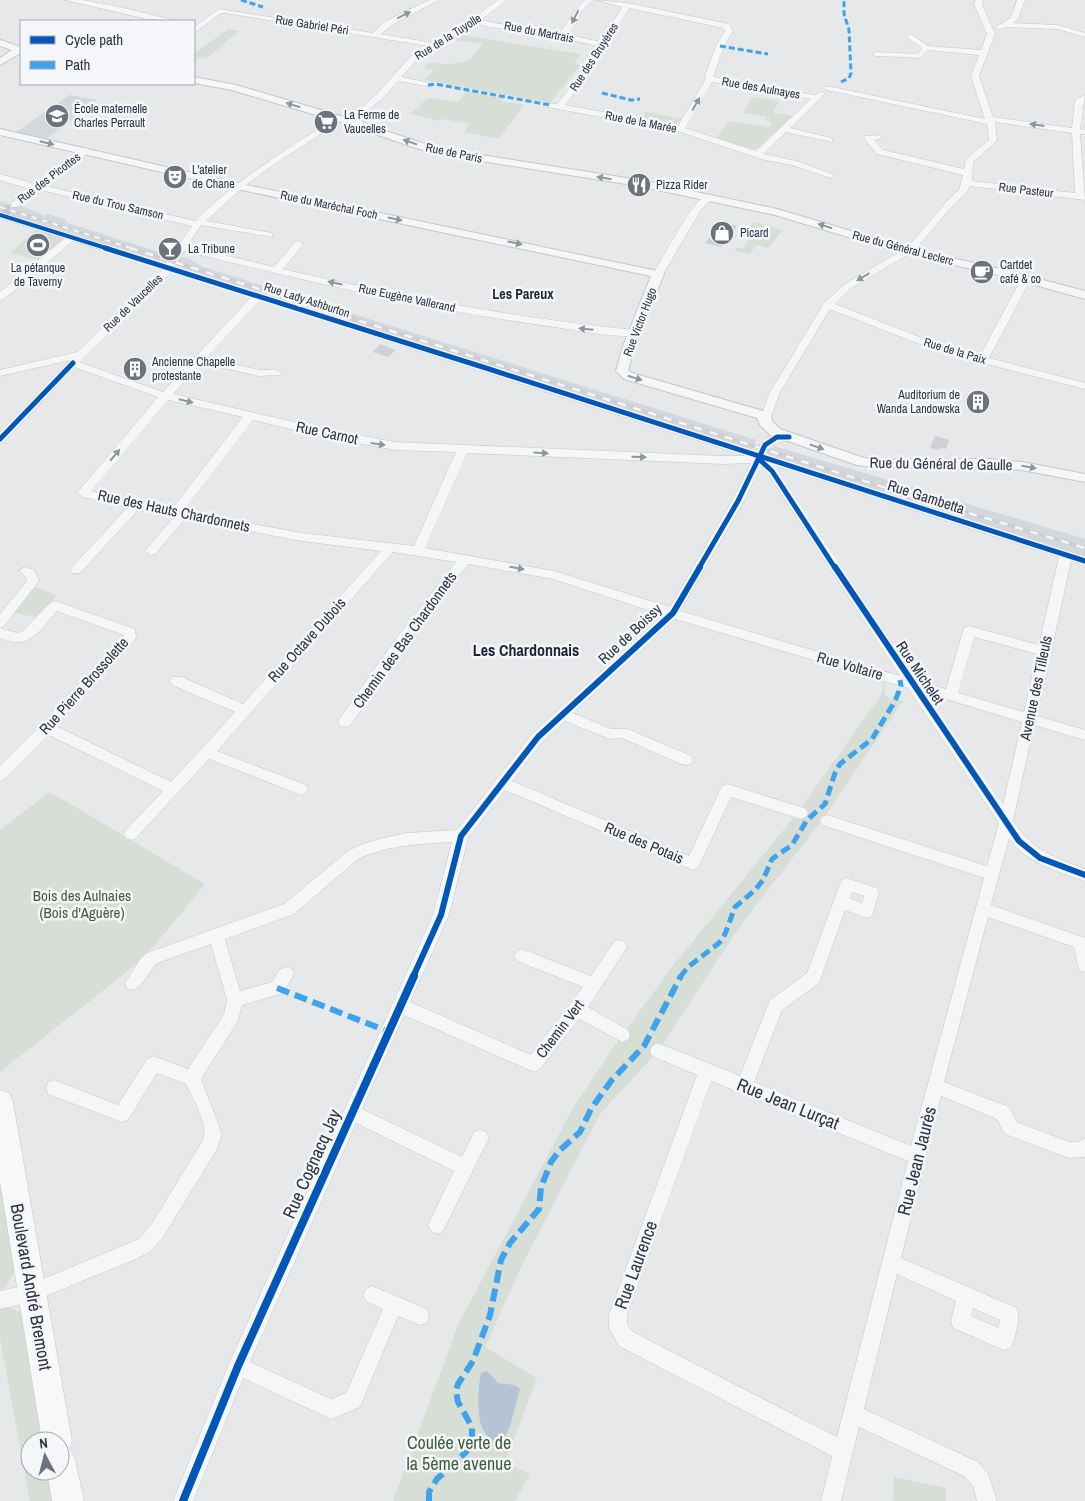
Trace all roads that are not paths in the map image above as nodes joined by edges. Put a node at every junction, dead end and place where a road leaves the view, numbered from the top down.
1 (69, 0) edge
2 (435, 0) edge
3 (503, 0) edge
4 (589, 0) edge
5 (601, 0) edge
6 (979, 0) edge
7 (1022, 0) edge
8 (627, 6) junction
9 (167, 20) edge
10 (475, 21) junction
11 (198, 24) edge
12 (996, 29) junction
13 (375, 35) junction
14 (561, 35) junction
15 (1085, 35) edge
16 (911, 36) dead end
17 (0, 43) edge
18 (434, 45) junction
19 (602, 45) junction
20 (926, 48) junction
21 (20, 50) edge
22 (984, 53) junction
23 (876, 54) dead end
24 (0, 62) edge
25 (395, 78) junction
26 (710, 79) junction
27 (195, 80) edge
28 (841, 82) dead end
29 (428, 85) dead end
30 (827, 88) junction
31 (1085, 97) edge
32 (817, 98) junction
33 (555, 106) joint
34 (340, 118) junction
35 (353, 120) junction
36 (989, 121) junction
37 (680, 129) junction
38 (785, 129) junction
39 (1080, 131) edge
40 (0, 132) edge
41 (878, 137) dead end
42 (829, 140) dead end
43 (85, 151) junction
44 (758, 154) junction
45 (831, 175) dead end
46 (0, 177) edge
47 (968, 178) junction
48 (239, 186) junction
49 (38, 187) junction
50 (708, 197) junction
51 (1082, 197) edge
52 (721, 200) joint
53 (14, 205) tunnel mouth
54 (1, 215) edge
55 (198, 223) junction
56 (269, 235) dead end
57 (71, 238) junction
58 (298, 244) dead end
59 (182, 248) junction
60 (905, 251) junction
61 (167, 268) junction
62 (276, 271) junction
63 (658, 274) junction
64 (1026, 279) junction
65 (1085, 295) edge
66 (258, 296) junction
67 (0, 297) edge
68 (828, 305) junction
69 (634, 333) junction
70 (81, 354) junction
71 (200, 360) junction
72 (983, 360) junction
73 (73, 363) junction
74 (0, 373) edge
75 (276, 373) dead end
76 (1085, 386) edge
77 (165, 396) junction
78 (250, 416) junction
79 (767, 423) junction
80 (790, 437) junction
81 (0, 439) edge
82 (463, 450) junction
83 (738, 450) junction
84 (760, 453) junction
85 (590, 456) joint
86 (732, 460) junction
87 (1085, 478) edge
88 (136, 505) junction
89 (178, 514) junction
90 (390, 548) junction
91 (151, 551) dead end
92 (418, 551) junction
93 (1066, 555) junction
94 (467, 559) junction
95 (1085, 561) edge
96 (76, 570) dead end
97 (25, 571) dead end
98 (673, 612) junction
99 (2, 633) edge
100 (1044, 651) junction
101 (177, 681) dead end
102 (913, 684) junction
103 (950, 694) junction
104 (244, 710) junction
105 (562, 714) junction
106 (1030, 719) junction
107 (345, 722) dead end
108 (47, 728) junction
109 (1085, 735) edge
110 (208, 753) junction
111 (686, 760) dead end
112 (0, 775) edge
113 (502, 783) junction
114 (173, 790) junction
115 (302, 790) dead end
116 (801, 813) dead end
117 (827, 821) dead end
118 (1006, 822) junction
119 (131, 834) dead end
120 (461, 836) junction
121 (992, 874) junction
122 (1085, 875) edge
123 (841, 902) dead end
124 (983, 910) junction
125 (216, 935) junction
126 (619, 948) dead end
127 (522, 956) dead end
128 (1085, 965) edge
129 (286, 974) dead end
130 (133, 983) dead end
131 (594, 984) junction
132 (235, 1000) junction
133 (399, 1005) junction
134 (577, 1009) junction
135 (622, 1035) dead end
136 (658, 1052) dead end
137 (706, 1072) junction
138 (192, 1078) junction
139 (744, 1086) junction
140 (936, 1086) junction
141 (54, 1088) dead end
142 (0, 1102) edge
143 (351, 1112) junction
144 (480, 1138) dead end
145 (1085, 1146) edge
146 (918, 1158) junction
147 (464, 1167) junction
148 (437, 1225) dead end
149 (892, 1263) junction
150 (31, 1293) junction
151 (372, 1295) dead end
152 (967, 1296) dead end
153 (0, 1300) edge
154 (394, 1304) junction
155 (420, 1316) dead end
156 (238, 1366) junction
157 (852, 1414) junction
158 (55, 1431) edge
159 (843, 1451) junction
160 (64, 1481) edge
161 (68, 1501) edge
162 (183, 1501) edge
163 (831, 1501) edge
164 (987, 1501) edge

1 - 9 street
13 -> 2 street
3 - 10 street, Rue de la Tuyolle
4 -> 14 street
5 - 8 street, Rue des Aulnayes
6 - 12 street
7 - 12 street
8 - 19 street, Rue des Bruyères
8 - 26 street, Rue des Aulnayes
10 - 14 street, Rue du Martrais
10 - 18 street, Rue de la Tuyolle
11 - 13 street, Rue Gabriel Péri
12 - 15 street
12 - 22 street
13 - 18 street, Rue Gabriel Péri
14 - 19 street, Rue du Martrais
16 - 20 street
17 - 21 street
18 - 25 street, Rue de la Tuyolle
19 - 33 street, Rue des Bruyères
20 - 22 street
20 - 23 street
21 - 24 street
22 - 36 street
25 - 29 street
25 - 35 street, Rue de la Tuyolle
26 - 32 street, Rue des Aulnayes
37 -> 26 street
34 -> 27 street, Rue de Paris
28 - 30 street
30 - 32 street
30 - 36 street
31 - 39 street
32 - 38 street
33 - 37 street, Rue de la Marée
34 - 35 street, Rue de Paris
34 - 48 street, Rue de Vaucelles
50 -> 35 street, Rue de Paris
39 -> 36 street
36 - 47 street, Rue de Boissy
37 - 44 street, Rue de la Marée
38 - 42 street
38 - 44 street
39 - 51 street
40 -> 43 street, Rue du Maréchal Foch
41 - 47 street, Rue Pasteur
43 - 48 street, Rue du Maréchal Foch
43 - 49 street, Rue des Picottes
44 - 45 street, Rue de la Marée
46 - 49 street, Rue du Trou Samson
47 - 51 street, Rue Pasteur
47 - 60 street, Rue de Boissy
48 - 55 street, Rue de Vaucelles
48 -> 63 street, Rue du Maréchal Foch
49 - 53 street, Rue des Picottes
49 - 55 street, Rue du Trou Samson
50 - 52 street, Rue de Paris
50 - 63 street, Rue Victor Hugo
60 -> 52 street, Rue du Général Leclerc
54 - 57 street, Rue Lady Ashburton
55 - 56 street, Rue du Trou Samson
55 - 59 street, Rue de Vaucelles
57 - 61 street, Rue Lady Ashburton
57 - 67 street
58 - 62 street
59 - 61 street, Rue de Vaucelles
59 - 62 street, Rue Eugène Vallerand
60 - 64 street, Rue du Général Leclerc
60 -> 68 street, Rue de Boissy
61 - 66 street, Rue Lady Ashburton
61 - 70 street, Rue de Vaucelles
69 -> 62 street, Rue Eugène Vallerand
63 - 69 street, Rue Victor Hugo
64 - 65 street, Rue du Général Leclerc
64 - 72 street
66 - 71 street, Rue des Hauts Chardonnets
66 - 83 street, Rue Lady Ashburton
68 - 72 street, Rue de la Paix
68 - 79 street, Rue de Boissy
69 -> 79 street, Rue Victor Hugo
70 - 73 street, Rue de Vaucelles
70 - 74 street
71 - 75 street
71 - 77 street, Rue des Hauts Chardonnets
72 - 76 street, Rue de la Paix
73 - 77 street, Rue Carnot
73 - 81 street, Rue de Vaucelles
77 -> 78 street, Rue Carnot
88 -> 77 street, Rue des Hauts Chardonnets
78 -> 82 street, Rue Carnot
78 - 89 street
79 - 80 street, Rue du Général de Gaulle
79 - 84 street, Rue de Boissy
80 - 84 street
80 -> 87 street, Rue du Général de Gaulle
82 -> 85 street, Rue Carnot
82 - 92 street
83 - 84 street
83 - 86 street
84 - 86 street
84 - 93 street, Rue Gambetta
84 - 98 street, Rue de Boissy
84 - 102 street, Rue Michelet
85 -> 86 street
88 - 89 street, Rue des Hauts Chardonnets
88 - 96 street
89 - 90 street, Rue des Hauts Chardonnets
89 - 91 street
90 - 92 street
90 - 104 street, Rue Octave Dubois
92 - 94 street
93 - 95 street, Rue Gambetta
93 - 100 street, Avenue des Tilleuls
94 -> 98 street, Rue Voltaire
94 - 107 street, Chemin des Bas Chardonnets
97 - 99 street
98 - 102 street, Rue Voltaire
98 - 105 street, Rue de Boissy
99 - 108 street, Rue Pierre Brossolette
100 - 103 street
100 - 106 street, Avenue des Tilleuls
101 - 104 street
102 - 103 street, Rue Voltaire
102 - 118 street, Rue Michelet
103 - 106 street, Rue Voltaire
104 - 110 street, Rue Octave Dubois
105 - 111 street
105 - 113 street, Rue de Boissy
106 - 109 street, Rue Voltaire
106 - 118 street, Avenue des Tilleuls
108 - 112 street, Rue Pierre Brossolette
108 - 114 street
110 - 114 street, Rue Octave Dubois
110 - 115 street
113 - 116 street, Rue des Potais
113 - 120 street, Rue de Boissy
114 - 119 street, Rue Octave Dubois
117 - 121 street
118 - 121 street, Rue Jean Jaurès
118 - 122 street, Rue Michelet
120 - 125 street
120 - 133 street, Rue Cognacq Jay
121 - 124 street, Rue Jean Jaurès
123 - 139 street
124 - 128 street
124 - 140 street, Rue Jean Jaurès
125 - 130 street
125 - 132 street
126 - 131 street, Chemin Vert
127 - 131 street
129 - 132 street
131 - 134 street, Chemin Vert
132 - 138 street
133 - 134 street, Chemin Vert
133 - 143 street, Rue Cognacq Jay
134 - 135 street
136 - 137 street, Rue Jean Lurçat
137 - 139 street, Rue Jean Lurçat
137 - 159 street, Rue Laurence
138 - 141 street
138 - 150 street
139 - 146 street, Rue Jean Lurçat
140 - 145 street
140 - 146 street, Rue Jean Jaurès
142 - 150 main road, Boulevard André Bremont
143 - 147 street
143 - 156 street, Rue Cognacq Jay
144 - 147 street
146 - 149 street, Rue Jean Jaurès
147 - 148 street
149 - 152 street
149 - 157 street, Rue Jean Jaurès
150 - 153 street
150 - 158 main road, Boulevard André Bremont
151 - 154 street
154 - 155 street
154 - 156 street
156 - 162 street, Rue Cognacq Jay
157 - 159 street, Rue Jean Jaurès
157 - 164 street
159 - 163 street, Rue Jean Jaurès
160 - 161 main road

